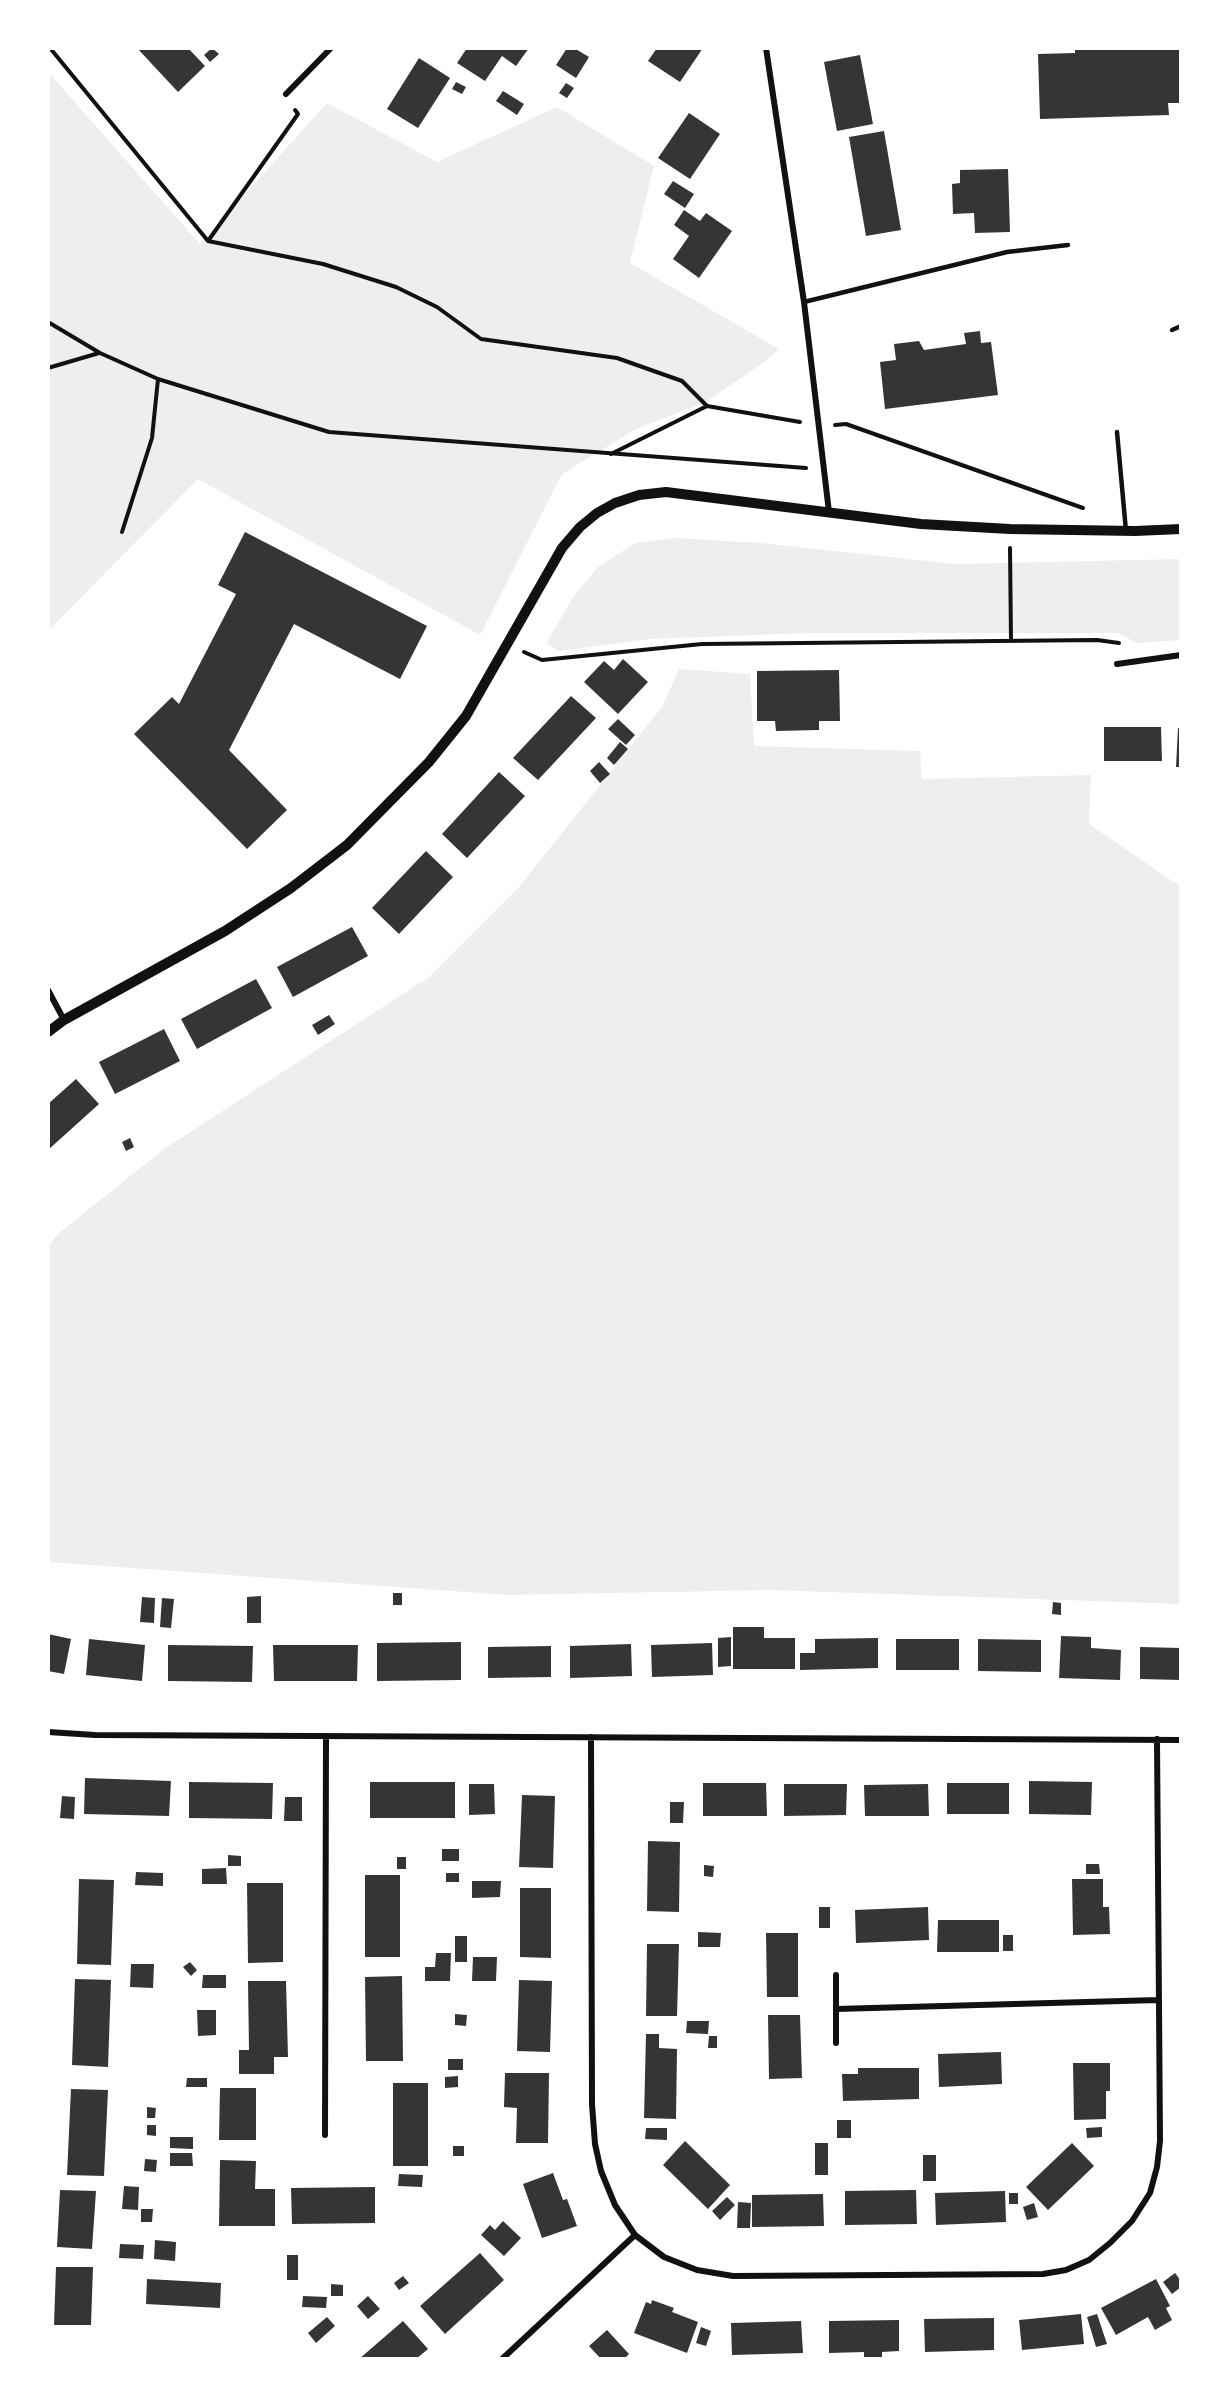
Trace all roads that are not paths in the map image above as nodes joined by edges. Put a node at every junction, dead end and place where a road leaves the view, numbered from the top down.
1 (331, 48) edge
2 (766, 48) edge
3 (286, 94) road end
4 (1068, 245) dead end
5 (804, 302) junction
6 (1181, 326) edge
7 (1173, 330) dead end
8 (1117, 432) dead end
9 (829, 512) junction
10 (1181, 529) edge
11 (1126, 531) junction
12 (1181, 656) edge
13 (1117, 663) dead end
14 (48, 990) edge
15 (64, 1020) junction
16 (48, 1032) edge
17 (48, 1732) edge
18 (326, 1736) junction
19 (591, 1737) junction
20 (1157, 1739) junction
21 (1181, 1740) edge
22 (836, 1975) dead end
23 (1158, 2000) junction
24 (836, 2009) junction
25 (836, 2043) dead end
26 (325, 2135) dead end
27 (635, 2235) junction
28 (502, 2359) edge

1 - 3 street
2 - 5 street
4 - 5 lane
5 - 9 street
6 - 7 lane
8 - 11 lane
9 - 11 street
9 - 15 street
10 - 11 street
12 - 13 street
14 - 15 street
15 - 16 street
17 - 18 street
18 - 19 street
18 - 26 street
19 - 20 street
19 - 27 street
20 - 21 street
20 - 23 street
22 - 24 street
23 - 24 street
23 - 27 street
24 - 25 street
27 - 28 street

